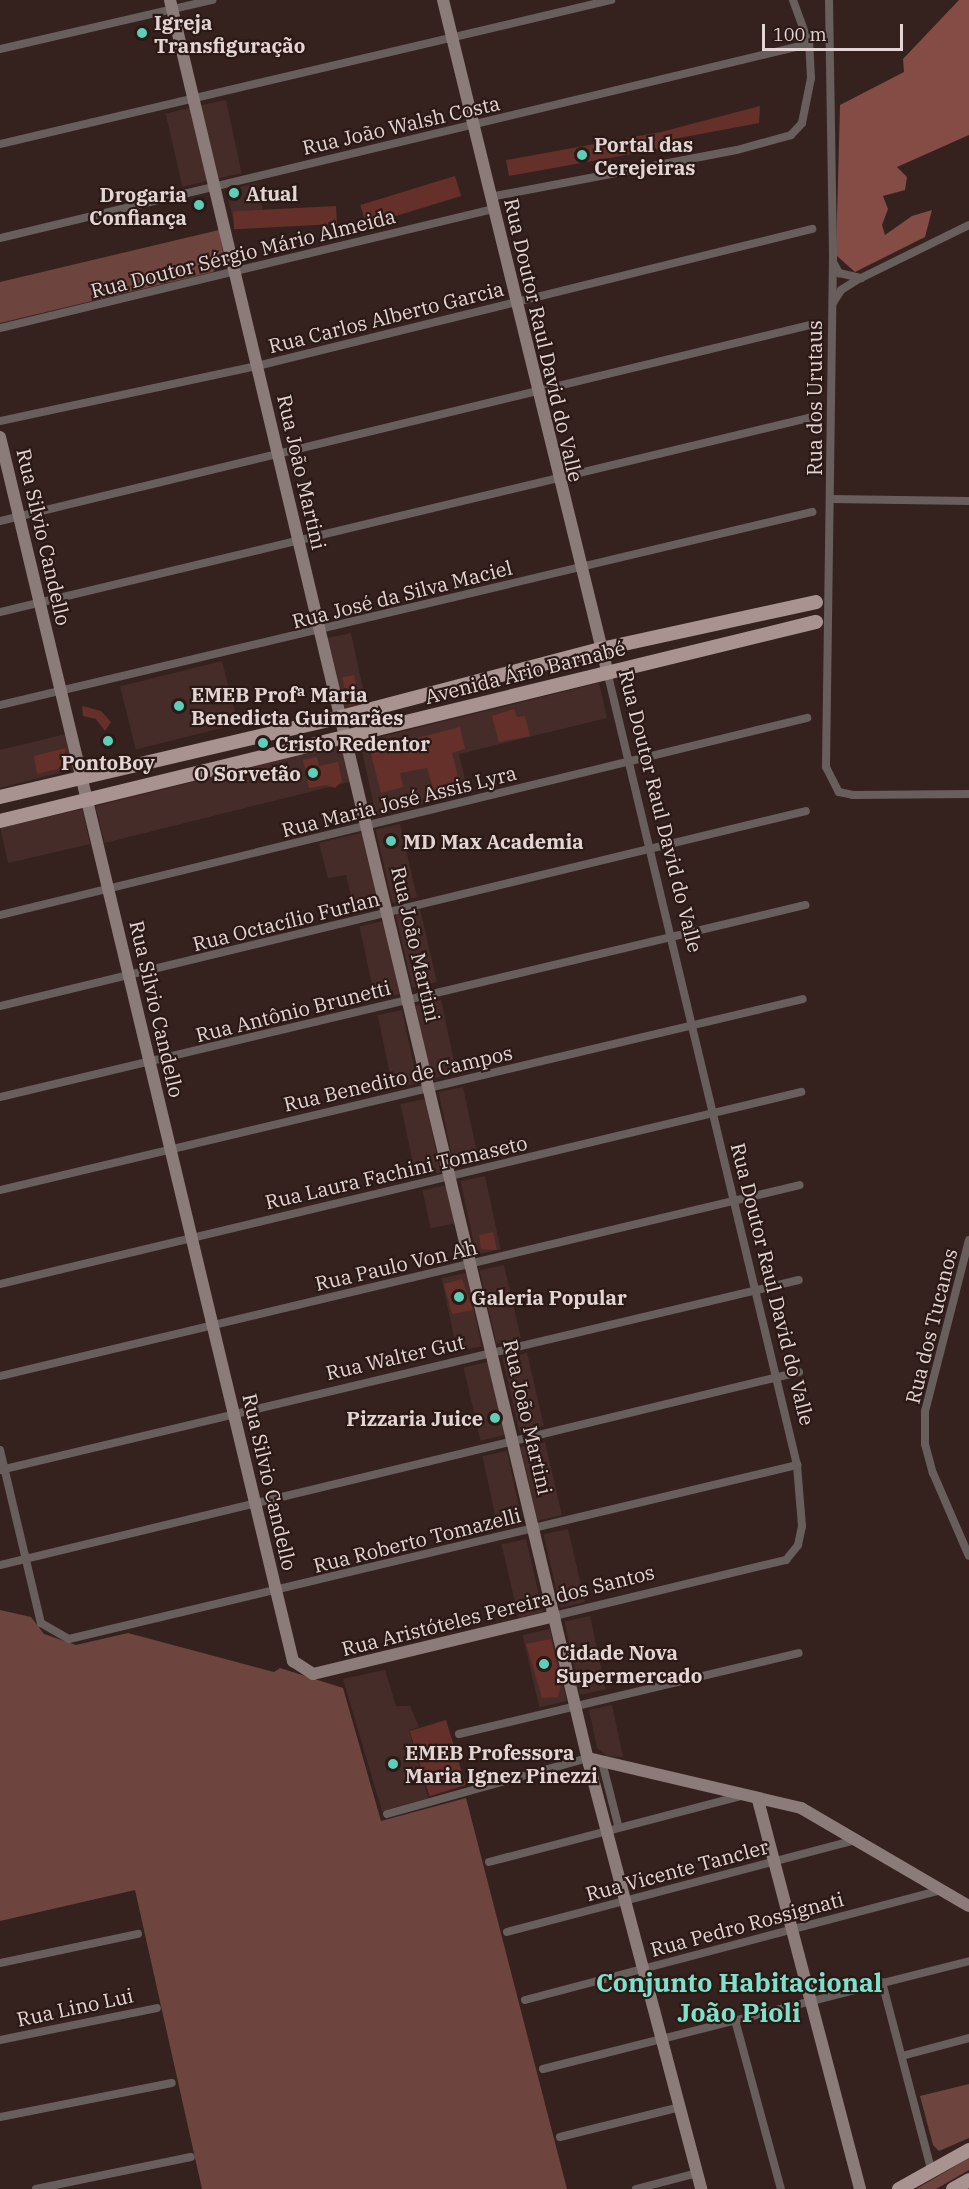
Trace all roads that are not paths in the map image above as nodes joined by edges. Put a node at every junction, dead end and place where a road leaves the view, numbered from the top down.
1 (212, 0) edge
2 (443, 0) edge
3 (611, 0) edge
4 (793, 0) edge
5 (829, 0) edge
6 (171, 5) edge
7 (452, 36) junction
8 (809, 44) junction
9 (0, 49) edge
10 (194, 98) junction
11 (473, 125) junction
12 (0, 144) edge
13 (214, 186) junction
14 (491, 203) junction
15 (969, 225) edge
16 (812, 229) dead end
17 (0, 238) edge
18 (832, 256) junction
19 (235, 273) junction
20 (861, 278) junction
21 (515, 302) junction
22 (831, 312) junction
23 (814, 324) dead end
24 (0, 328) edge
25 (257, 366) junction
26 (536, 390) junction
27 (812, 417) dead end
28 (0, 421) edge
29 (0, 437) edge
30 (278, 455) junction
31 (557, 479) junction
32 (830, 499) junction
33 (969, 501) edge
34 (812, 512) dead end
35 (19, 517) junction
36 (0, 521) edge
37 (299, 540) junction
38 (579, 568) junction
39 (816, 602) dead end
40 (40, 604) junction
41 (0, 612) edge
42 (771, 613) junction
43 (816, 622) dead end
44 (321, 632) junction
45 (774, 632) junction
46 (601, 649) junction
47 (607, 670) junction
48 (61, 692) junction
49 (0, 705) edge
50 (341, 717) junction
51 (807, 718) dead end
52 (346, 738) junction
53 (628, 761) junction
54 (81, 777) junction
55 (969, 794) edge
56 (0, 797) edge
57 (87, 800) junction
58 (806, 811) dead end
59 (0, 821) edge
60 (368, 824) junction
61 (649, 850) junction
62 (109, 892) junction
63 (805, 905) dead end
64 (388, 912) junction
65 (0, 915) edge
66 (671, 937) junction
67 (129, 977) junction
68 (409, 999) junction
69 (803, 999) dead end
70 (0, 1006) edge
71 (693, 1025) junction
72 (150, 1064) junction
73 (428, 1087) junction
74 (801, 1092) dead end
75 (0, 1097) edge
76 (711, 1114) junction
77 (170, 1150) junction
78 (450, 1176) junction
79 (800, 1185) dead end
80 (0, 1190) edge
81 (734, 1202) junction
82 (191, 1238) junction
83 (969, 1240) edge
84 (471, 1265) junction
85 (799, 1280) dead end
86 (0, 1284) edge
87 (755, 1292) junction
88 (213, 1326) junction
89 (492, 1351) junction
90 (799, 1372) dead end
91 (0, 1376) edge
92 (774, 1378) junction
93 (233, 1413) junction
94 (513, 1441) junction
95 (0, 1450) edge
96 (797, 1465) junction
97 (2, 1470) edge
98 (255, 1503) junction
99 (534, 1528) junction
100 (969, 1556) edge
101 (25, 1560) junction
102 (786, 1560) joint
103 (0, 1565) edge
104 (275, 1591) junction
105 (554, 1616) junction
106 (798, 1653) dead end
107 (577, 1705) junction
108 (459, 1734) dead end
109 (588, 1758) junction
110 (602, 1762) junction
111 (740, 1796) junction
112 (758, 1800) junction
113 (387, 1814) dead end
114 (613, 1826) junction
115 (856, 1840) junction
116 (774, 1861) junction
117 (489, 1862) dead end
118 (943, 1890) junction
119 (627, 1900) junction
120 (969, 1906) edge
121 (790, 1929) junction
122 (507, 1932) dead end
123 (138, 1934) dead end
124 (969, 1960) edge
125 (0, 1964) edge
126 (645, 1968) junction
127 (882, 1982) junction
128 (525, 2000) dead end
129 (809, 2002) junction
130 (158, 2008) dead end
131 (735, 2020) junction
132 (663, 2038) junction
133 (969, 2038) edge
134 (0, 2040) edge
135 (902, 2056) junction
136 (543, 2069) dead end
137 (172, 2084) dead end
138 (680, 2107) junction
139 (0, 2117) edge
140 (560, 2136) dead end
141 (969, 2150) edge
142 (191, 2157) dead end
143 (931, 2169) junction
144 (697, 2173) junction
145 (969, 2180) edge
146 (36, 2189) edge
147 (636, 2189) edge
148 (701, 2189) edge
149 (781, 2189) edge
150 (860, 2189) edge
151 (899, 2189) edge
152 (953, 2189) edge

1 - 6 street
2 - 7 street, Rua Doutor Raul David do Valle
3 - 7 street
4 - 8 street
5 - 18 street, Rua dos Urutaus
6 - 9 street
6 - 10 street, Rua João Martini
7 - 10 street
7 - 11 street, Rua Doutor Raul David do Valle
8 - 11 street, Rua João Walsh Costa
8 - 14 street, Rua Doutor Sérgio Mário Almeida
10 - 12 street
10 - 13 street, Rua João Martini
11 - 13 street, Rua João Walsh Costa
11 - 14 street, Rua Doutor Raul David do Valle
13 - 17 street, Rua João Walsh Costa
13 - 19 street, Rua João Martini
14 - 19 street, Rua Doutor Sérgio Mário Almeida
14 - 21 street, Rua Doutor Raul David do Valle
15 - 20 street
16 - 21 street, Rua Carlos Alberto Garcia
18 - 20 street
18 - 22 street, Rua dos Urutaus
19 - 24 street, Rua Doutor Sérgio Mário Almeida
19 - 25 street, Rua João Martini
20 - 22 street
21 - 25 street, Rua Carlos Alberto Garcia
21 - 26 street, Rua Doutor Raul David do Valle
22 - 32 street, Rua dos Urutaus
23 - 26 street
25 - 28 street, Rua Carlos Alberto Garcia
25 - 30 street, Rua João Martini
26 - 30 street
26 - 31 street, Rua Doutor Raul David do Valle
27 - 31 street
29 - 35 street, Rua Silvio Candello
30 - 35 street
30 - 37 street, Rua João Martini
31 - 37 street
31 - 38 street, Rua Doutor Raul David do Valle
32 - 33 street
32 - 55 street, Rua dos Urutaus
34 - 38 street, Rua José da Silva Maciel
35 - 36 street
35 - 40 street, Rua Silvio Candello
37 - 40 street
37 - 44 street, Rua João Martini
38 - 44 street, Rua José da Silva Maciel
38 - 46 street, Rua Doutor Raul David do Valle
39 - 42 main road, Avenida Ário Barnabé
40 - 41 street
40 - 48 street, Rua Silvio Candello
42 - 45 main road
42 - 46 main road, Avenida Ário Barnabé
43 - 45 main road, Avenida Ário Barnabé
44 - 48 street, Rua José da Silva Maciel
44 - 50 street, Rua João Martini
45 - 47 main road, Avenida Ário Barnabé
46 - 47 street, Rua Doutor Raul David do Valle
46 - 50 main road, Avenida Ário Barnabé
47 - 52 main road, Avenida Ário Barnabé
47 - 53 street, Rua Doutor Raul David do Valle
48 - 49 street, Rua José da Silva Maciel
48 - 54 street, Rua Silvio Candello
50 - 52 street, Rua João Martini
50 - 54 main road, Avenida Ário Barnabé
51 - 53 street, Rua Maria José Assis Lyra
52 - 57 main road, Avenida Ário Barnabé
52 - 60 street, Rua João Martini
53 - 60 street, Rua Maria José Assis Lyra
53 - 61 street, Rua Doutor Raul David do Valle
54 - 56 main road, Avenida Ário Barnabé
54 - 57 street, Rua Silvio Candello
57 - 59 main road, Avenida Ário Barnabé
57 - 62 street, Rua Silvio Candello
58 - 61 street, Rua Octacílio Furlan
60 - 62 street, Rua Maria José Assis Lyra
60 - 64 street, Rua João Martini
61 - 64 street, Rua Octacílio Furlan
61 - 66 street, Rua Doutor Raul David do Valle
62 - 65 street, Rua Maria José Assis Lyra
62 - 67 street, Rua Silvio Candello
63 - 66 street, Rua Antônio Brunetti
64 - 67 street, Rua Octacílio Furlan
64 - 68 street, Rua João Martini
66 - 68 street, Rua Antônio Brunetti
66 - 71 street, Rua Doutor Raul David do Valle
67 - 70 street, Rua Octacílio Furlan
67 - 72 street, Rua Silvio Candello
68 - 72 street, Rua Antônio Brunetti
68 - 73 street, Rua João Martini
69 - 71 street, Rua Benedito de Campos
71 - 73 street, Rua Benedito de Campos
71 - 76 street, Rua Doutor Raul David do Valle
72 - 75 street, Rua Antônio Brunetti
72 - 77 street, Rua Silvio Candello
73 - 77 street, Rua Benedito de Campos
73 - 78 street, Rua João Martini
74 - 76 street, Rua Laura Fachini Tomaseto
76 - 78 street, Rua Laura Fachini Tomaseto
76 - 81 street, Rua Doutor Raul David do Valle
77 - 80 street, Rua Benedito de Campos
77 - 82 street, Rua Silvio Candello
78 - 82 street, Rua Laura Fachini Tomaseto
78 - 84 street, Rua João Martini
79 - 81 street, Rua Paulo Von Ah
81 - 84 street, Rua Paulo Von Ah
81 - 87 street, Rua Doutor Raul David do Valle
82 - 86 street, Rua Laura Fachini Tomaseto
82 - 88 street, Rua Silvio Candello
83 - 100 street, Rua dos Tucanos
84 - 88 street, Rua Paulo Von Ah
84 - 89 street, Rua João Martini
85 - 87 street, Rua Walter Gut
87 - 89 street, Rua Walter Gut
87 - 92 street, Rua Doutor Raul David do Valle
88 - 91 street, Rua Paulo Von Ah
88 - 93 street, Rua Silvio Candello
89 - 93 street, Rua Walter Gut
89 - 94 street, Rua João Martini
90 - 92 street
92 - 94 street
92 - 96 street, Rua Doutor Raul David do Valle
93 - 97 street, Rua Walter Gut
93 - 98 street, Rua Silvio Candello
94 - 98 street
94 - 99 street, Rua João Martini
95 - 97 street, Rua Roberto Tomazelli
96 - 99 street, Rua Roberto Tomazelli
96 - 102 street, Rua Doutor Raul David do Valle
97 - 101 street, Rua Roberto Tomazelli
98 - 101 street
98 - 104 street, Rua Silvio Candello
99 - 104 street, Rua Roberto Tomazelli
99 - 105 street, Rua João Martini
101 - 103 street
101 - 104 street, Rua Roberto Tomazelli
102 - 105 street, Rua Aristóteles Pereira dos Santos
104 - 105 street, Rua Aristóteles Pereira dos Santos
105 - 107 street, Rua João Martini
106 - 107 street
107 - 108 street
107 - 109 street, Rua João Martini
109 - 110 street
109 - 113 street
109 - 114 street, Rua João Martini
110 - 111 street
110 - 114 street
111 - 112 street
111 - 114 street
112 - 115 street
112 - 116 street
114 - 117 street
114 - 119 street, Rua João Martini
115 - 116 street, Rua Vicente Tancler
115 - 118 street
116 - 119 street, Rua Vicente Tancler
116 - 121 street
118 - 120 street
118 - 121 street, Rua Pedro Rossignati
119 - 122 street, Rua Vicente Tancler
119 - 126 street, Rua João Martini
121 - 126 street, Rua Pedro Rossignati
121 - 129 street
123 - 125 street
124 - 127 street
126 - 128 street, Rua Pedro Rossignati
126 - 132 street, Rua João Martini
127 - 129 street
127 - 135 street
129 - 131 street
129 - 150 street
130 - 134 street, Rua Lino Lui
131 - 132 street
131 - 149 street
132 - 136 street
132 - 138 street, Rua João Martini
133 - 135 street
135 - 143 street
137 - 139 street
138 - 140 street
138 - 144 street, Rua João Martini
141 - 143 main road
142 - 146 street
143 - 151 main road
144 - 147 street
144 - 148 street, Rua João Martini
145 - 152 main road

